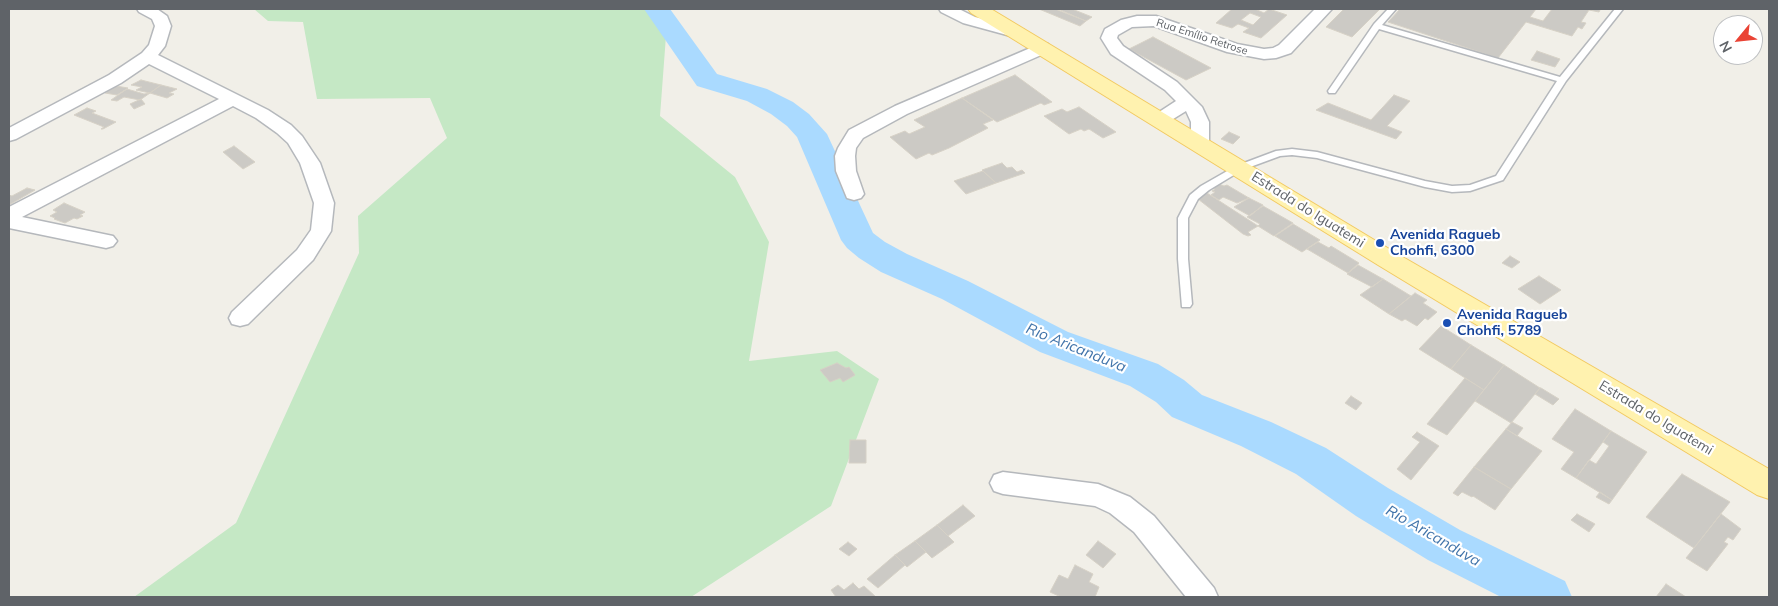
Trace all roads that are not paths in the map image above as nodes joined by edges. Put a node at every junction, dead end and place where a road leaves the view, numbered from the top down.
1 (145, 9) edge
2 (947, 9) edge
3 (978, 9) edge
4 (1324, 9) edge
5 (1392, 9) edge
6 (1619, 9) edge
7 (1377, 26) junction
8 (1018, 33) junction
9 (1042, 48) junction
10 (148, 58) junction
11 (1562, 80) junction
12 (1332, 91) dead end
13 (233, 99) junction
14 (1186, 99) junction
15 (1160, 120) junction
16 (9, 135) edge
17 (1200, 145) junction
18 (1240, 168) junction
19 (854, 194) dead end
20 (9, 215) edge
21 (9, 221) edge
22 (106, 241) dead end
23 (1186, 304) dead end
24 (240, 318) dead end
25 (1003, 483) dead end
26 (1769, 485) edge
27 (1204, 597) edge

1 - 10 street
2 - 8 street
3 - 8 main road, Estrada do Iguatemi
4 - 14 street, Rua Emílio Retrose
5 - 7 lane
6 - 11 lane
7 - 11 lane
7 - 12 lane
8 - 9 main road, Estrada do Iguatemi
9 - 15 main road, Estrada do Iguatemi
9 - 19 street
10 - 13 street
10 - 16 street
11 - 18 lane
13 - 20 street
13 - 24 street
14 - 15 street
14 - 17 street, Rua Emílio Retrose
15 - 17 main road, Estrada do Iguatemi
17 - 18 main road, Estrada do Iguatemi
18 - 23 lane
18 - 26 main road, Estrada do Iguatemi
21 - 22 street
25 - 27 street

